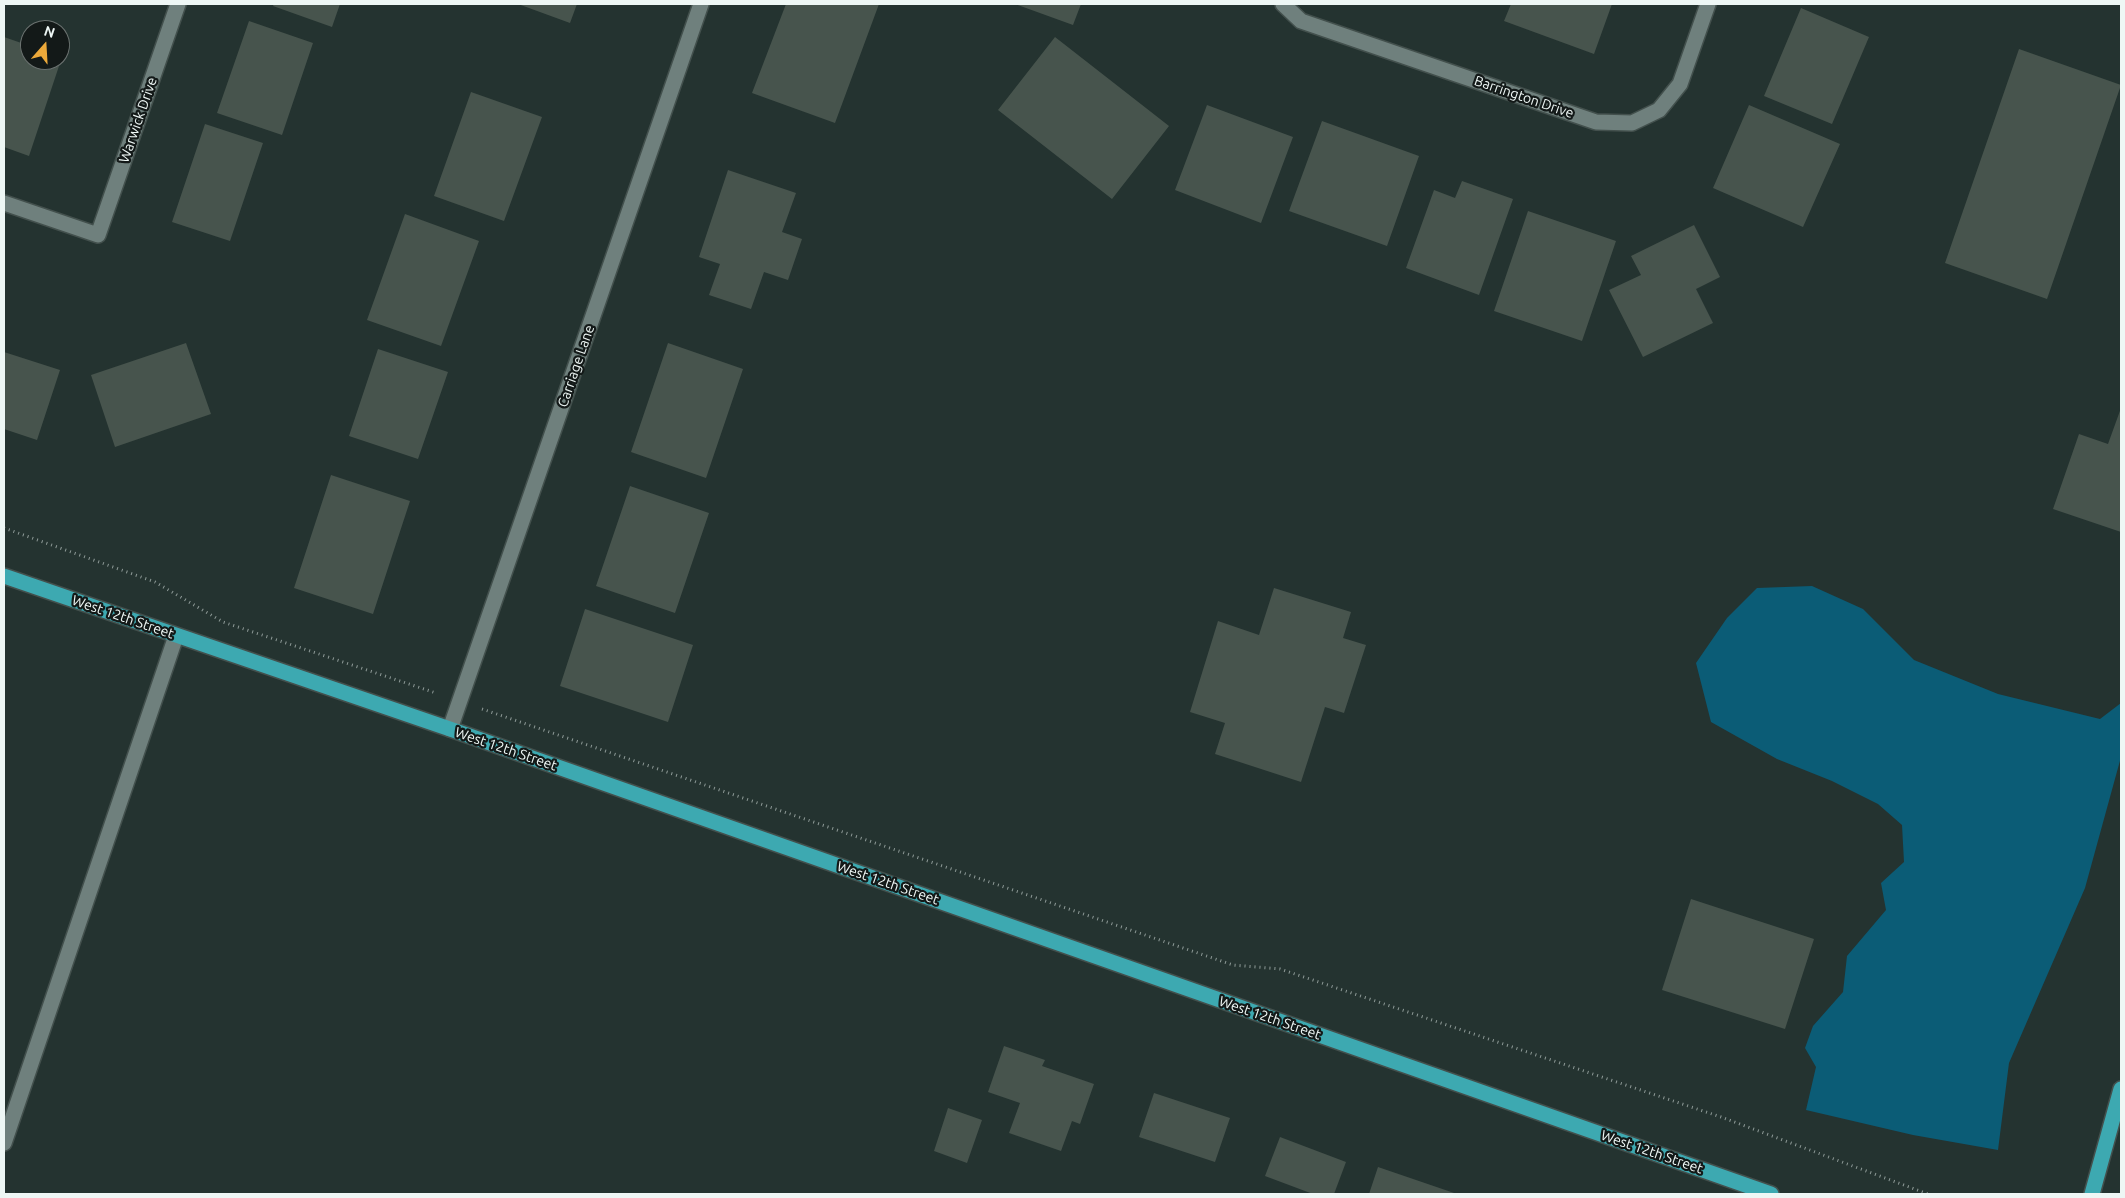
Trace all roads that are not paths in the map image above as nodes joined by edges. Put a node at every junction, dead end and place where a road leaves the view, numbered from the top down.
1 (178, 4) edge
2 (701, 4) edge
3 (1283, 4) edge
4 (1708, 4) edge
5 (4, 203) edge
6 (4, 576) edge
7 (176, 636) junction
8 (450, 729) junction
9 (2121, 1089) edge
10 (4, 1142) edge
11 (1766, 1194) edge
12 (2092, 1194) edge

1 - 5 street, Warwick Drive
2 - 8 street, Carriage Lane
3 - 4 street, Barrington Drive
6 - 7 main road, West 12th Street
7 - 8 main road, West 12th Street
7 - 10 street
8 - 11 main road, West 12th Street
9 - 12 main road

